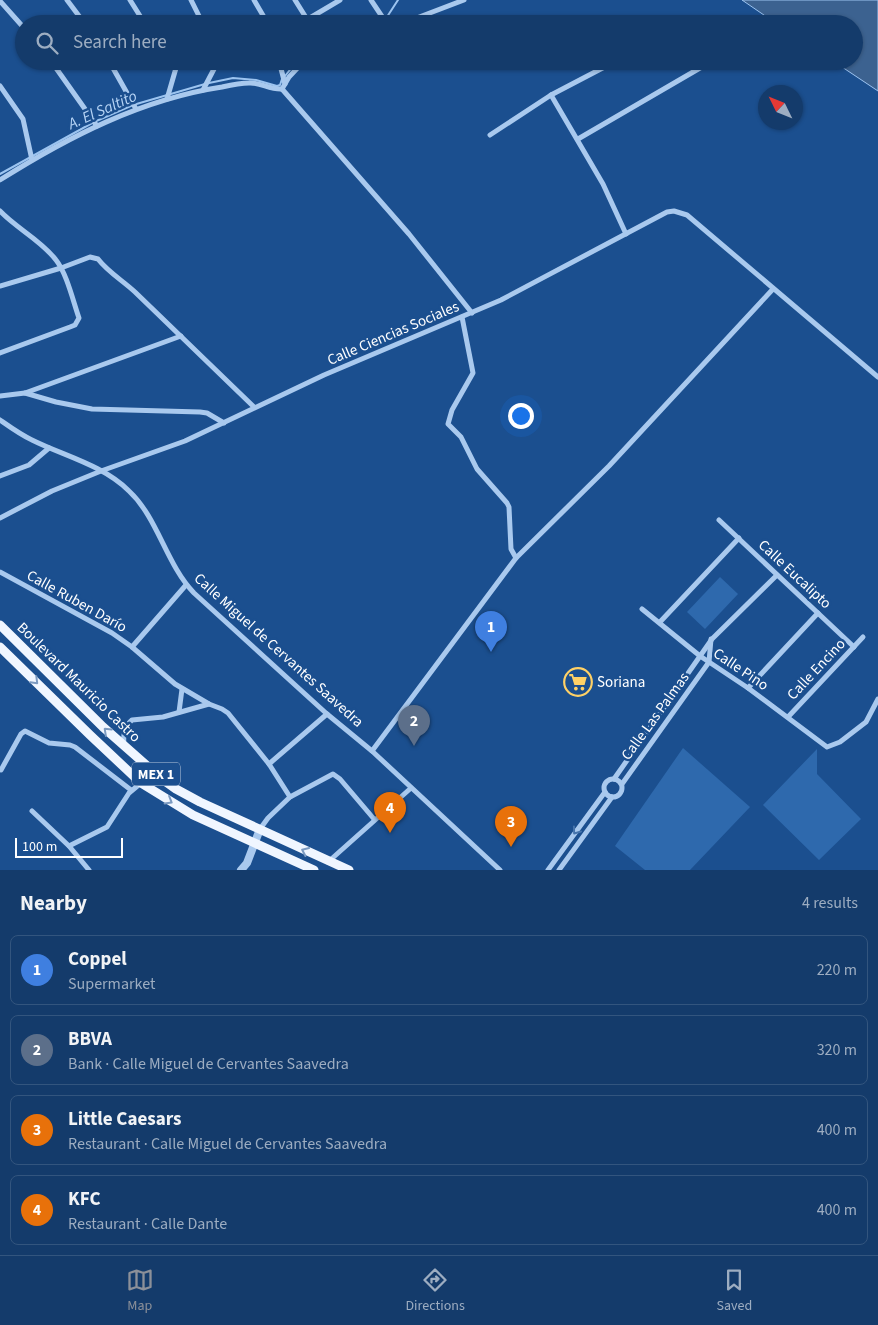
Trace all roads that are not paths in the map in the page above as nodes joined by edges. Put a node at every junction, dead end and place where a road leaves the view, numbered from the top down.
1 (67, 0) edge
2 (130, 0) edge
3 (191, 0) edge
4 (254, 0) edge
5 (296, 0) edge
6 (340, 0) edge
7 (371, 0) edge
8 (464, 0) edge
9 (0, 1) edge
10 (79, 15) edge
11 (139, 15) edge
12 (199, 15) edge
13 (263, 15) edge
14 (305, 15) edge
15 (319, 15) edge
16 (381, 15) edge
17 (425, 15) edge
18 (15, 18) edge
19 (57, 70) edge
20 (114, 70) edge
21 (175, 70) edge
22 (213, 70) edge
23 (280, 70) edge
24 (296, 70) edge
25 (599, 70) edge
26 (697, 70) edge
27 (0, 86) edge
28 (283, 87) junction
29 (203, 90) junction
30 (551, 95) junction
31 (167, 99) junction
32 (136, 109) junction
33 (97, 126) junction
34 (490, 135) dead end
35 (578, 139) junction
36 (32, 160) junction
37 (0, 180) edge
38 (0, 211) edge
39 (626, 234) junction
40 (61, 268) junction
41 (0, 286) edge
42 (773, 289) junction
43 (472, 313) junction
44 (462, 317) junction
45 (180, 336) junction
46 (0, 352) edge
47 (878, 376) edge
48 (25, 392) junction
49 (0, 396) edge
50 (254, 407) junction
51 (0, 420) edge
52 (224, 423) junction
53 (49, 448) junction
54 (101, 471) junction
55 (0, 476) edge
56 (0, 518) edge
57 (719, 520) dead end
58 (739, 538) junction
59 (516, 558) junction
60 (0, 572) edge
61 (777, 574) junction
62 (186, 585) junction
63 (642, 609) dead end
64 (818, 613) junction
65 (660, 622) junction
66 (0, 625) edge
67 (863, 637) dead end
68 (712, 638) junction
69 (0, 647) edge
70 (132, 647) junction
71 (854, 647) junction
72 (700, 656) junction
73 (709, 662) junction
74 (748, 688) junction
75 (182, 689) junction
76 (878, 699) edge
77 (209, 704) junction
78 (179, 712) junction
79 (327, 714) junction
80 (788, 717) junction
81 (124, 746) junction
82 (372, 751) junction
83 (268, 764) junction
84 (1, 770) edge
85 (614, 779) junction
86 (141, 783) junction
87 (622, 784) junction
88 (411, 788) junction
89 (131, 790) junction
90 (605, 792) junction
91 (290, 796) junction
92 (612, 797) junction
93 (32, 811) dead end
94 (374, 819) junction
95 (260, 829) junction
96 (254, 843) junction
97 (69, 846) junction
98 (328, 862) junction
99 (302, 868) edge
100 (89, 870) edge
101 (241, 870) edge
102 (314, 870) edge
103 (349, 870) edge
104 (500, 870) edge
105 (548, 870) edge
106 (559, 870) edge

1 - 10 street
2 - 11 street
3 - 12 street
4 - 13 street
5 - 14 street
6 - 15 street
7 - 16 street
8 - 17 street
9 - 18 street
19 - 33 street
20 - 32 street
21 - 31 street
22 - 29 street
23 - 28 street
24 - 28 street
25 - 30 street
26 - 35 street
27 - 36 street
28 - 29 street
28 - 43 street
29 - 31 street
30 - 34 street
30 - 35 street
31 - 32 street
32 - 33 street
33 - 36 street
35 - 39 street
36 - 37 street
38 - 40 street
39 - 42 street, Calle Ciencias Sociales
39 - 43 street, Calle Ciencias Sociales
40 - 41 street
40 - 45 street
40 - 46 street
42 - 47 street, Calle Ciencias Sociales
42 - 59 street
43 - 44 street, Calle Ciencias Sociales
44 - 50 street, Calle Ciencias Sociales
44 - 59 street
45 - 48 street
45 - 50 street
48 - 49 street
48 - 52 street
50 - 52 street, Calle Ciencias Sociales
51 - 53 street, Calle Miguel de Cervantes Saavedra
52 - 54 street, Calle Ciencias Sociales
53 - 54 street, Calle Miguel de Cervantes Saavedra
53 - 55 street
54 - 56 street, Calle Ciencias Sociales
54 - 62 street, Calle Miguel de Cervantes Saavedra
57 - 58 street, Calle Eucalipto
58 - 61 street, Calle Eucalipto
58 - 65 street
59 - 82 street
60 - 70 street, Calle Ruben Darío
61 - 64 street, Calle Eucalipto
61 - 68 street, Calle Las Palmas
62 - 70 street
62 - 79 street, Calle Miguel de Cervantes Saavedra
63 - 65 street, Calle Pino
64 - 71 street, Calle Eucalipto
64 - 74 street
65 - 72 street, Calle Pino
81 -> 66 main road, Boulevard Mauricio Castro / MEX 1
67 - 71 street, Calle Encino
68 - 72 street, Calle Las Palmas
68 - 73 street
69 -> 86 main road, Boulevard Mauricio Castro / MEX 1
70 - 75 street, Calle Ruben Darío
71 - 80 street, Calle Encino
72 - 73 street, Calle Pino
72 - 85 street, Calle Las Palmas
73 - 74 street, Calle Pino
73 - 87 street, Calle Las Palmas
74 - 80 street, Calle Pino
75 - 77 street, Calle Ruben Darío
75 - 78 street
76 - 80 street, Calle Pino
77 - 78 street
77 - 83 street, Calle Ruben Darío
78 - 81 street
79 - 82 street, Calle Miguel de Cervantes Saavedra
79 - 83 street
81 - 95 main road, Boulevard Mauricio Castro / MEX 1
82 - 88 street, Calle Miguel de Cervantes Saavedra
83 - 91 street, Calle Ruben Darío
84 - 89 street
85 - 87 street
85 - 90 street
86 - 89 street
86 -> 96 main road, Boulevard Mauricio Castro / MEX 1
87 - 92 street
88 - 94 street
88 - 104 street, Calle Miguel de Cervantes Saavedra
89 - 97 street
90 - 92 street
90 -> 105 street
91 - 94 street
91 - 95 street
92 - 106 street
93 - 97 street
94 - 98 street
95 - 96 street
98 -> 95 main road, Boulevard Mauricio Castro / MEX 1
96 - 99 main road, Boulevard Mauricio Castro / MEX 1
96 - 101 street
97 - 100 street
98 - 103 main road, Boulevard Mauricio Castro / MEX 1
99 - 102 main road, Boulevard Mauricio Castro / MEX 1

